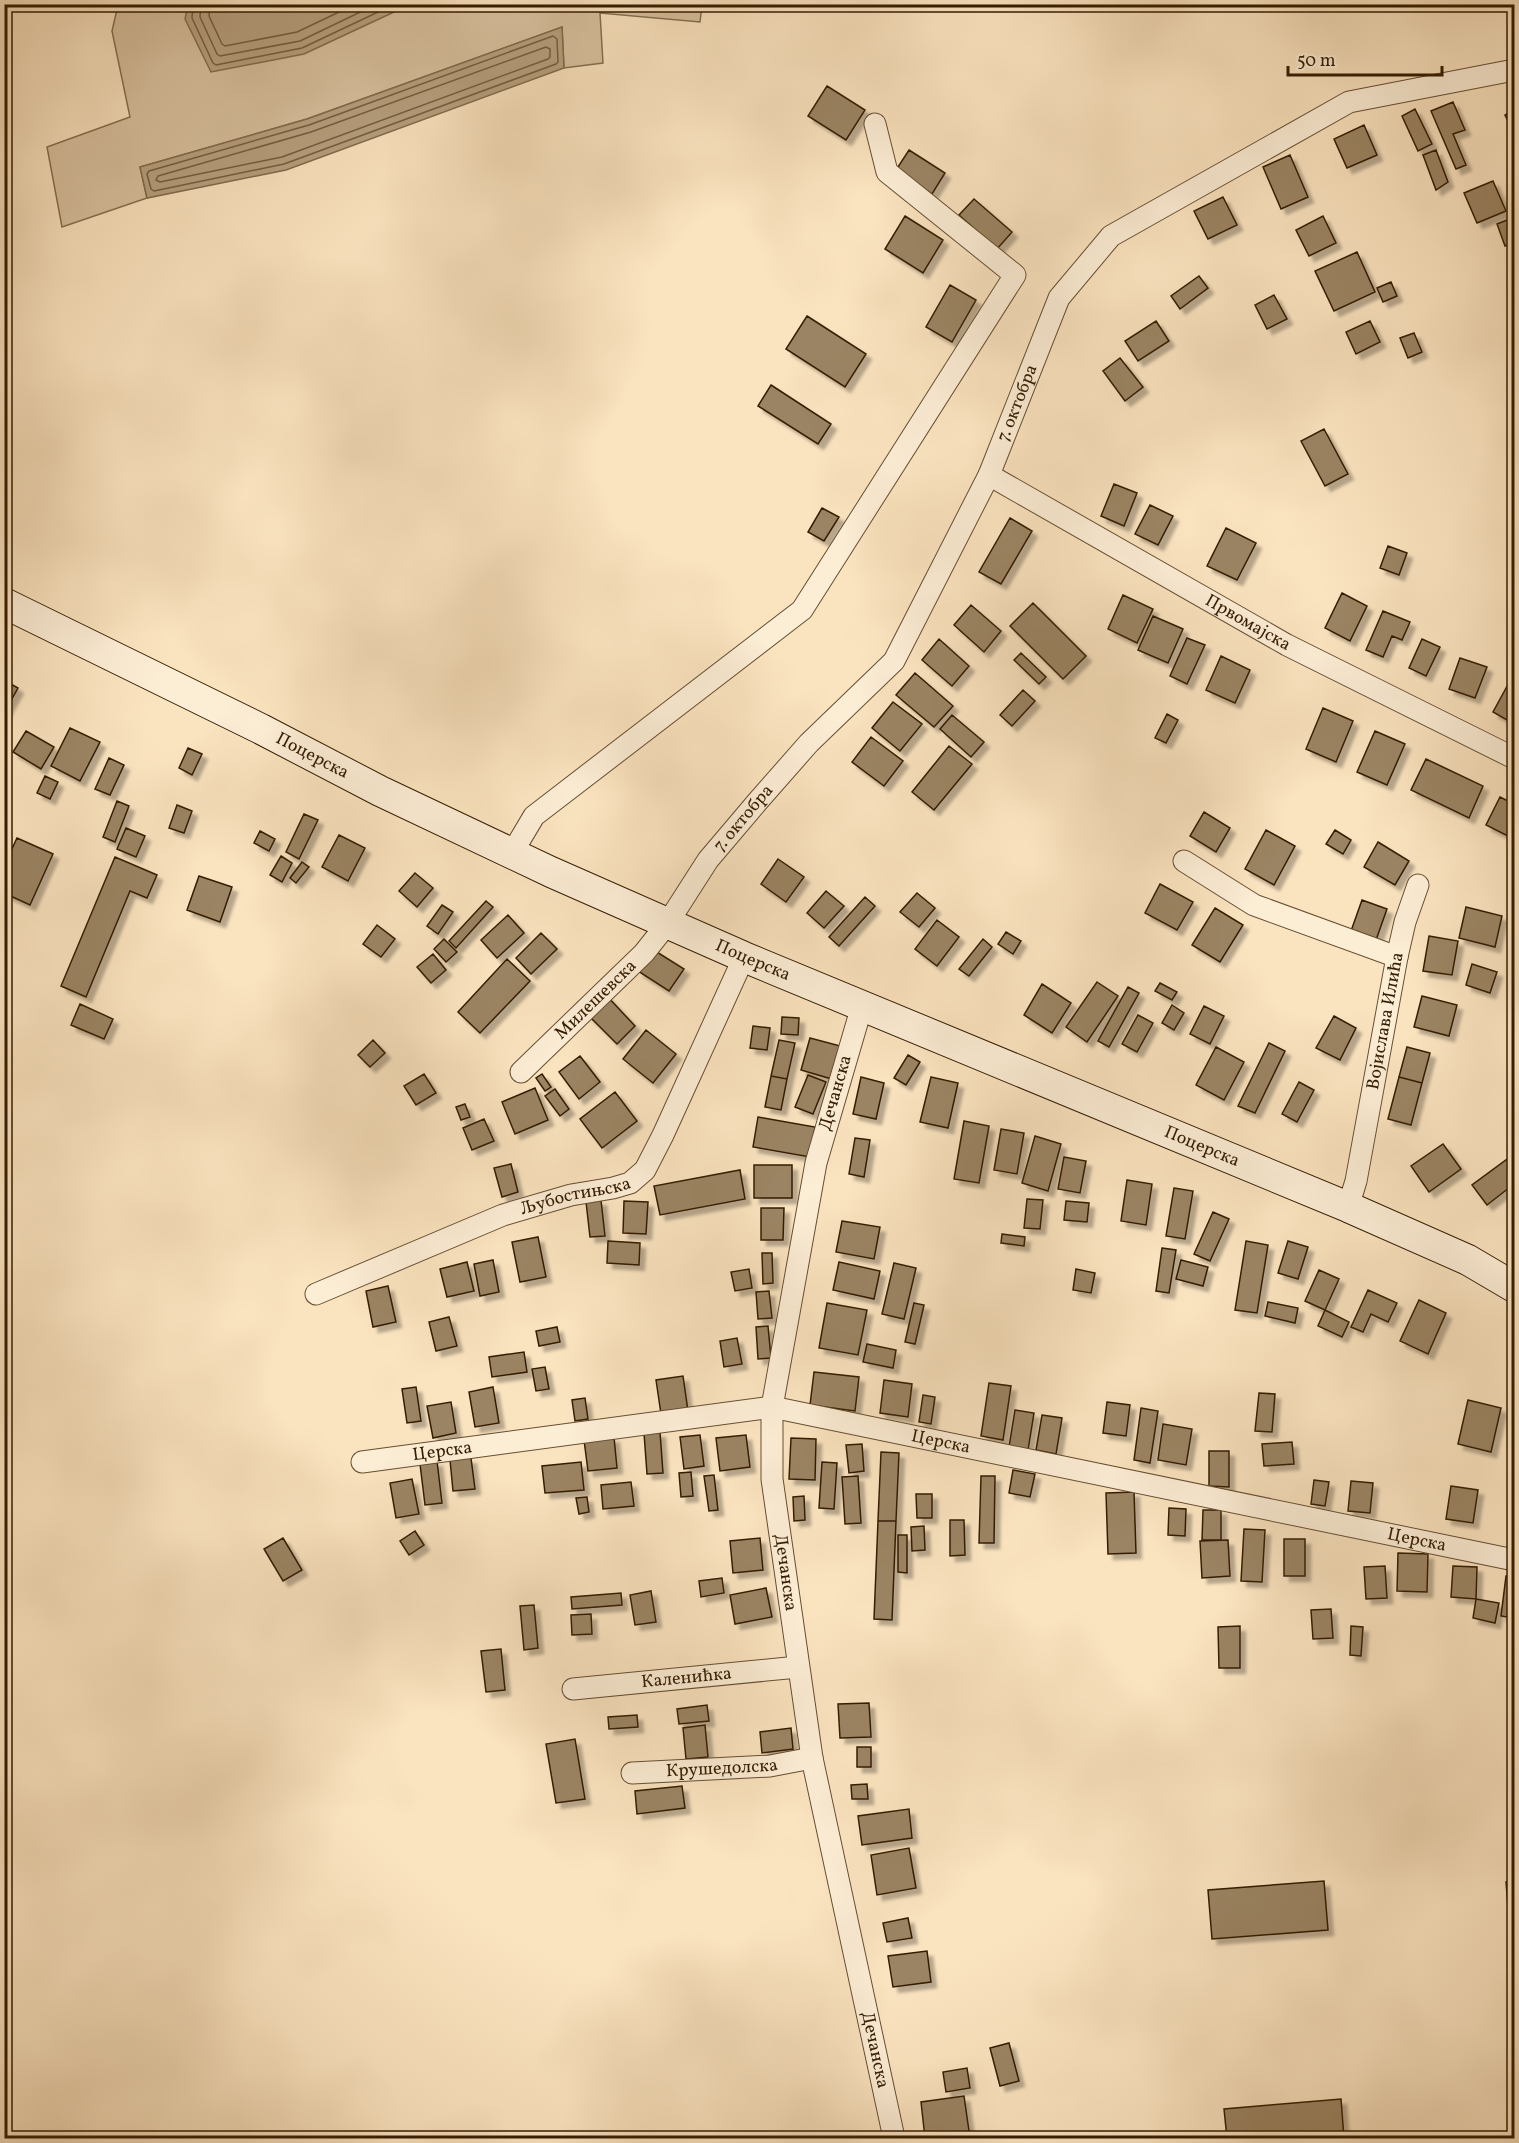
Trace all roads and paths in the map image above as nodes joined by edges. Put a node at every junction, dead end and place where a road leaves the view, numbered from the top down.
1 (1515, 70) edge
2 (875, 124) dead end
3 (989, 475) junction
4 (4, 603) edge
5 (1515, 758) edge
6 (512, 853) junction
7 (1184, 861) dead end
8 (1418, 885) dead end
9 (667, 924) junction
10 (744, 957) junction
11 (1396, 957) junction
12 (862, 1006) junction
13 (521, 1072) dead end
14 (1348, 1207) junction
15 (1515, 1287) edge
16 (316, 1293) dead end
17 (772, 1407) junction
18 (362, 1462) dead end
19 (1515, 1560) edge
20 (798, 1667) junction
21 (573, 1689) dead end
22 (812, 1758) junction
23 (632, 1773) dead end
24 (894, 2139) edge

1 - 3 street, 7. октобра
2 - 6 street
3 - 5 street, Првомајска
3 - 9 street, 7. октобра
4 - 6 main road, Поцерска
6 - 9 main road, Поцерска
7 - 11 street, Војислава Илића
8 - 11 street
9 - 10 main road, Поцерска
9 - 13 street, Милешевска
10 - 12 main road, Поцерска
10 - 16 street, Љубостињска
11 - 14 street, Војислава Илића
12 - 14 main road, Поцерска
12 - 17 street, Дечанска
14 - 15 main road, Поцерска
17 - 18 street, Церска
17 - 19 street, Церска
17 - 20 street, Дечанска
20 - 21 street, Каленићка
20 - 22 street, Дечанска
22 - 23 street, Крушедолска
22 - 24 street, Дечанска

